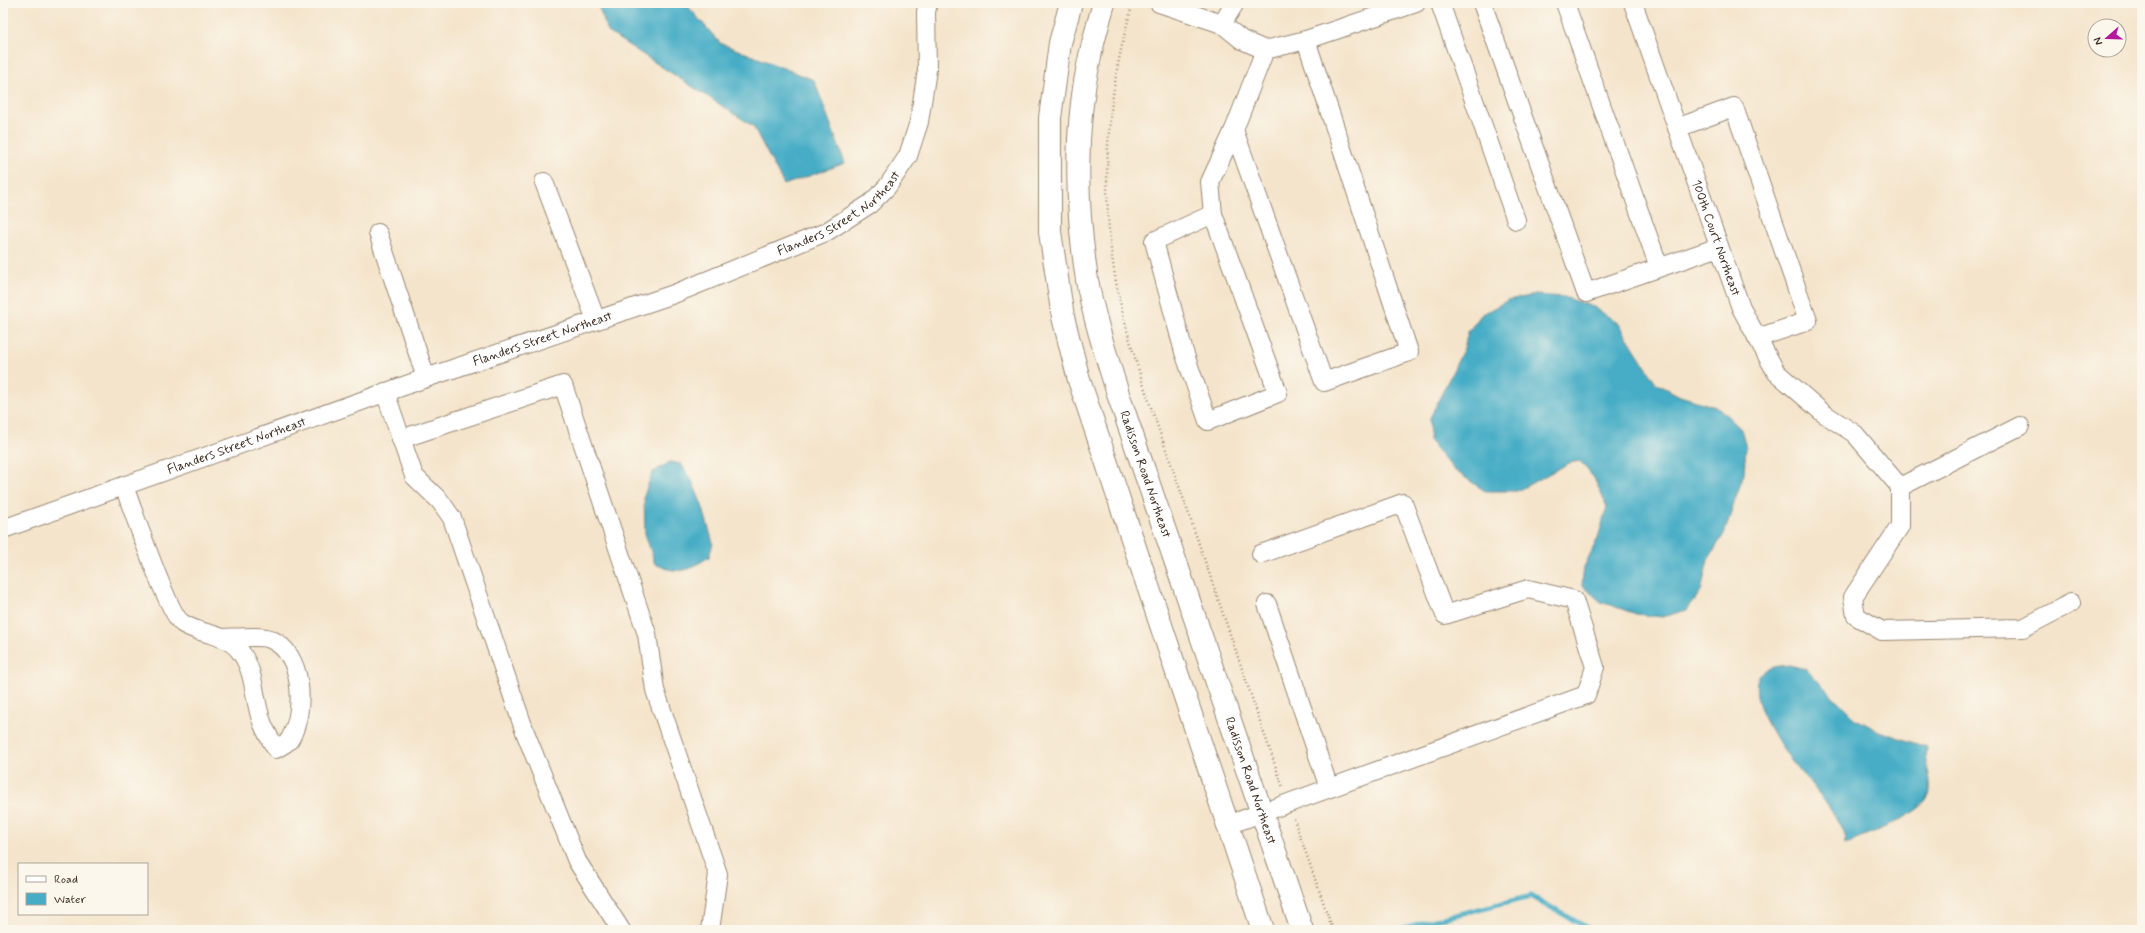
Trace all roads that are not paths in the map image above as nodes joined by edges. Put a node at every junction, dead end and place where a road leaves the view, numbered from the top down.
1 (928, 3) edge
2 (1071, 3) edge
3 (1104, 3) edge
4 (1159, 3) edge
5 (1235, 3) edge
6 (1416, 3) edge
7 (1440, 3) edge
8 (1482, 3) edge
9 (1565, 3) edge
10 (1633, 3) edge
11 (1380, 9) edge
12 (1222, 24) junction
13 (1306, 40) junction
14 (1264, 50) junction
15 (1677, 128) junction
16 (1234, 130) junction
17 (544, 182) dead end
18 (1213, 214) junction
19 (1516, 220) dead end
20 (378, 233) dead end
21 (1720, 247) junction
22 (1659, 267) junction
23 (596, 320) junction
24 (1757, 338) junction
25 (426, 378) junction
26 (385, 392) junction
27 (2020, 426) dead end
28 (401, 439) junction
29 (124, 486) junction
30 (1900, 487) junction
31 (3, 530) edge
32 (1261, 554) dead end
33 (1267, 604) dead end
34 (2071, 604) dead end
35 (221, 638) junction
36 (1329, 788) junction
37 (1262, 813) junction
38 (1228, 825) junction
39 (622, 930) edge
40 (710, 930) edge
41 (1263, 930) edge
42 (1302, 930) edge

1 - 23 street, Flanders Street Northeast
2 - 38 main road
3 - 37 main road, Radisson Road Northeast
4 - 12 street
5 - 12 street
6 - 11 street
7 - 19 street
8 - 22 street
9 - 22 street
10 - 15 street, 100th Court Northeast
11 - 13 street
12 - 14 street
13 - 14 street
13 - 16 street
14 - 16 street
15 - 21 street, 100th Court Northeast
15 - 24 street
16 - 18 street
17 - 23 street
18 - 18 street
20 - 25 street
21 - 22 street
21 - 24 street, 100th Court Northeast
23 - 25 street, Flanders Street Northeast
24 - 30 street, 100th Court Northeast
25 - 26 street, Flanders Street Northeast
26 - 28 street
26 - 29 street, Flanders Street Northeast
27 - 30 street
28 - 39 street
28 - 40 street
29 - 31 street, Flanders Street Northeast
29 - 35 street
30 - 34 street
32 - 36 street
33 - 36 street
35 - 35 street
36 - 37 street
37 - 38 street
37 - 42 main road, Radisson Road Northeast
38 - 41 main road

